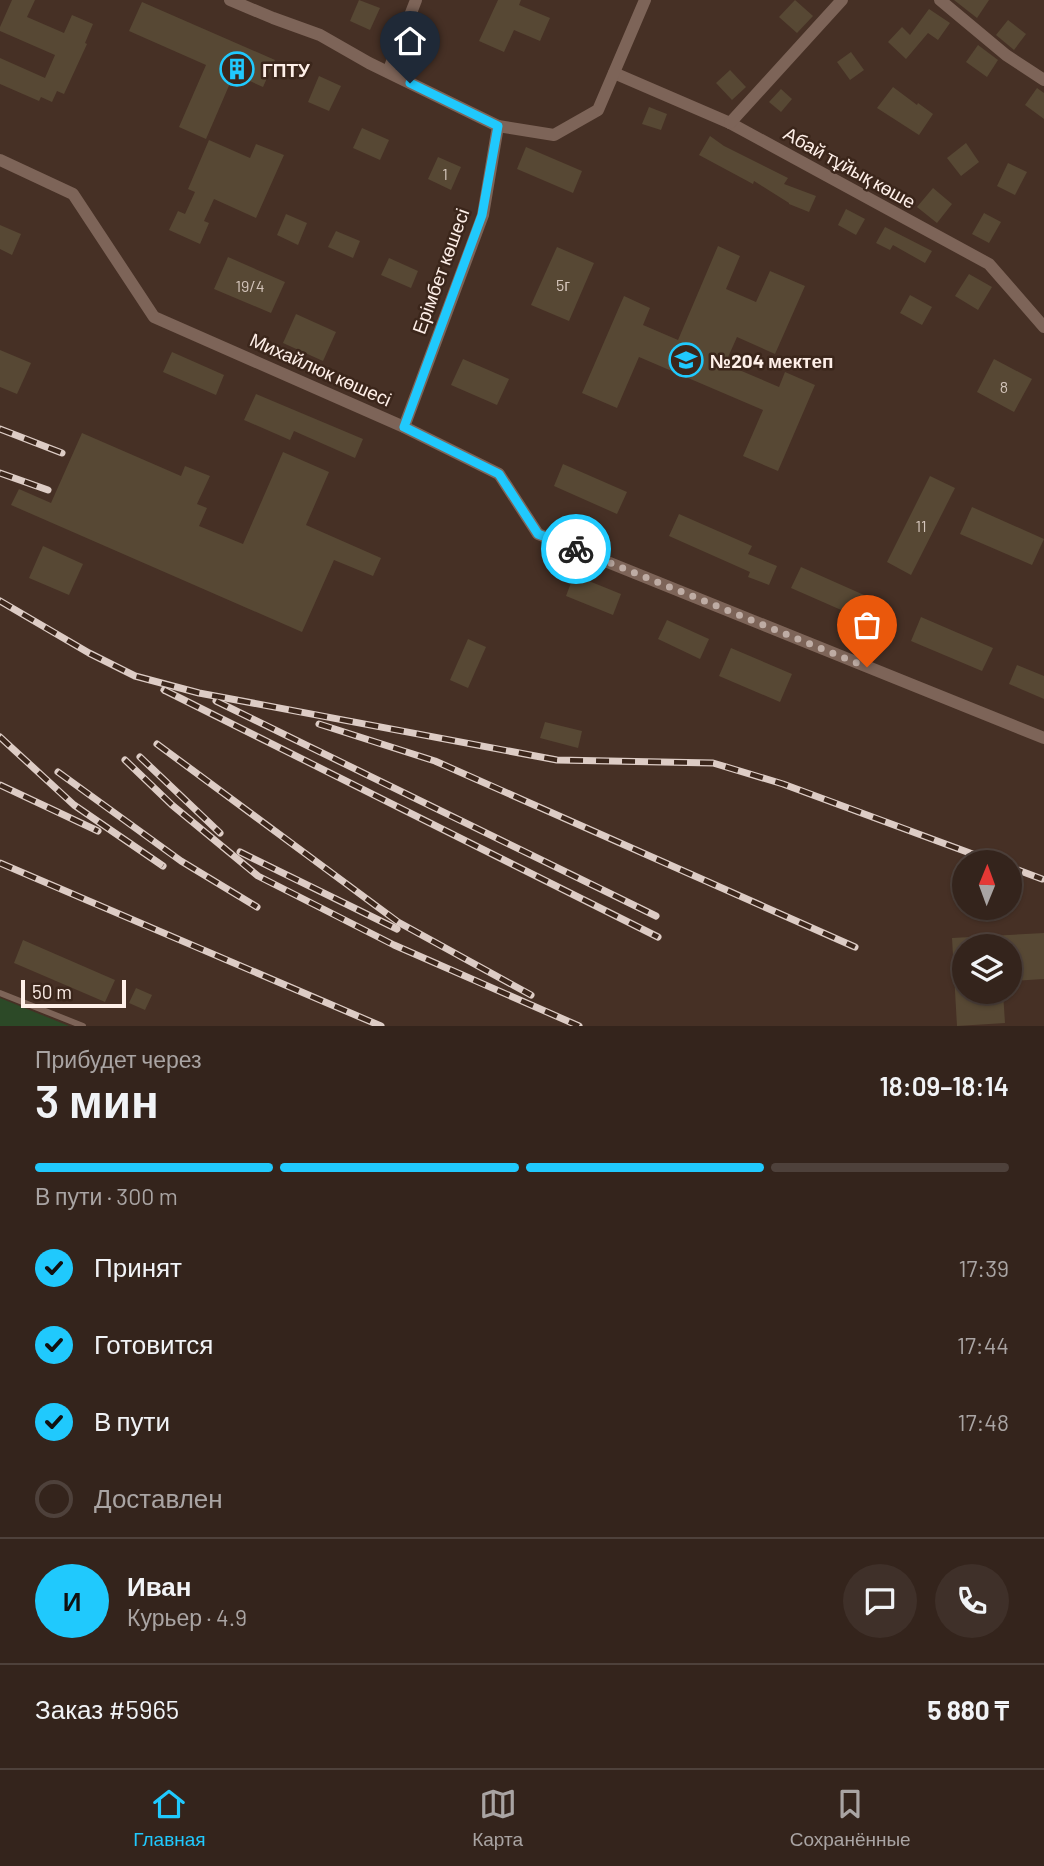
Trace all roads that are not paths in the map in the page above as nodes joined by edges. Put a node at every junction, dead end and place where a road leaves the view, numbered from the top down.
1 (230, 0) edge
2 (416, 0) edge
3 (645, 0) edge
4 (842, 0) edge
5 (940, 0) edge
6 (387, 72) junction
7 (614, 73) junction
8 (1044, 80) edge
9 (730, 124) junction
10 (498, 126) junction
11 (0, 160) edge
12 (1044, 327) edge
13 (404, 427) junction
14 (1044, 738) edge
15 (0, 993) edge
16 (83, 1026) edge

1 - 6 street
2 - 6 street
3 - 7 street
4 - 9 street
5 - 8 street
6 - 10 street
7 - 9 street, Абай тұйық көше
7 - 10 street
9 - 12 street, Абай тұйық көше
10 - 13 street, Ерімбет көшесі
11 - 13 street, Михайлюк көшесі
13 - 14 street, Михайлюк көшесі
15 - 16 lane

